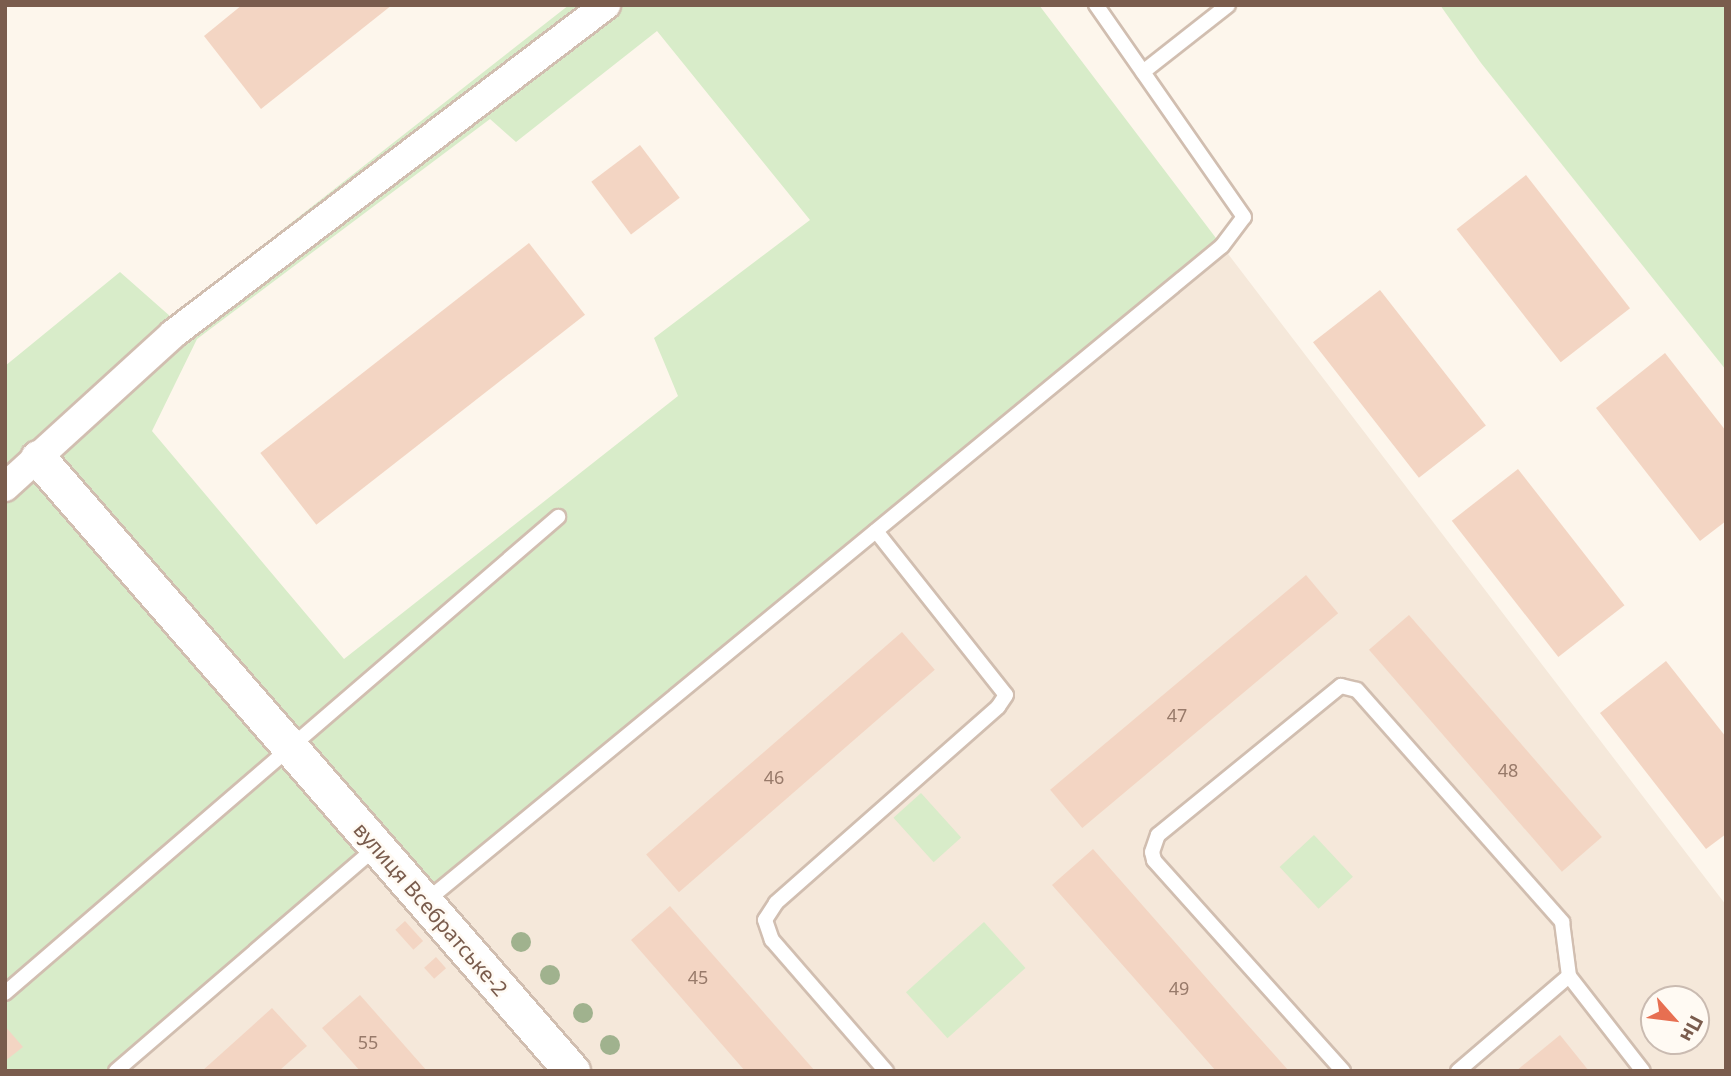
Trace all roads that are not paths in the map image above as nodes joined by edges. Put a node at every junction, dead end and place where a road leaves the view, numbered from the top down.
1 (606, 5) edge
2 (1096, 5) edge
3 (1228, 5) edge
4 (1143, 72) junction
5 (38, 457) junction
6 (5, 487) edge
7 (558, 517) dead end
8 (876, 531) junction
9 (291, 747) junction
10 (377, 846) junction
11 (425, 902) junction
12 (1569, 976) junction
13 (5, 993) edge
14 (116, 1071) edge
15 (572, 1071) edge
16 (886, 1071) edge
17 (1343, 1071) edge
18 (1458, 1071) edge
19 (1643, 1071) edge

1 - 5 street
2 - 4 lane
3 - 4 lane
4 - 8 lane
5 - 6 street
5 - 9 street, вулиця Всебратське-2
7 - 9 lane
8 - 11 lane
8 - 16 lane
9 - 10 street, вулиця Всебратське-2
9 - 13 lane
10 - 11 street, вулиця Всебратське-2
10 - 14 lane
11 - 15 street, вулиця Всебратське-2
12 - 17 lane
12 - 18 lane
12 - 19 lane

